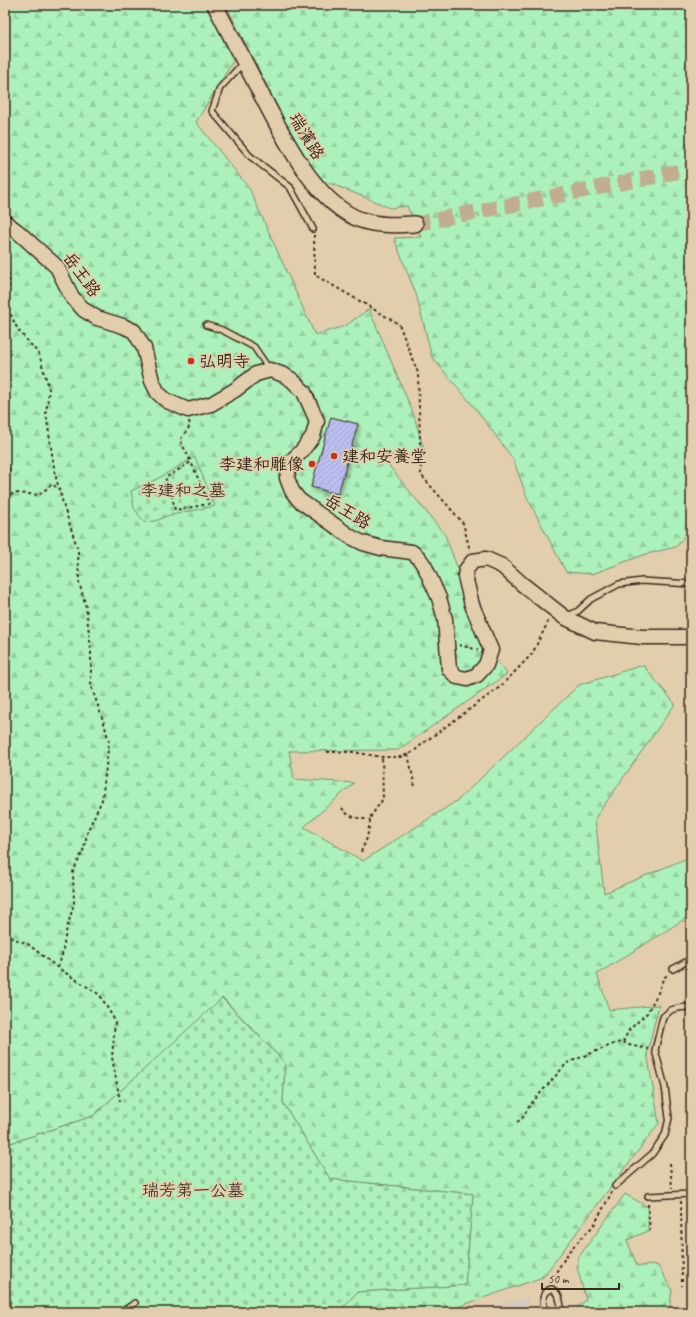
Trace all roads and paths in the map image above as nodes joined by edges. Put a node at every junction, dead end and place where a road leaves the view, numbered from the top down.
1 (215, 5) edge
2 (244, 62) junction
3 (5, 222) edge
4 (415, 224) tunnel mouth
5 (313, 229) joint
6 (5, 242) edge
7 (206, 325) dead end
8 (270, 370) junction
9 (188, 410) junction
10 (191, 462) junction
11 (5, 466) edge
12 (5, 485) edge
13 (60, 490) junction
14 (5, 497) edge
15 (473, 561) junction
16 (691, 584) edge
17 (560, 614) junction
18 (691, 637) edge
19 (447, 647) junction
20 (491, 650) junction
21 (326, 752) dead end
22 (408, 754) junction
23 (382, 757) junction
24 (415, 786) dead end
25 (342, 808) dead end
26 (370, 820) junction
27 (361, 852) dead end
28 (5, 935) edge
29 (691, 959) edge
30 (58, 968) junction
31 (673, 969) joint
32 (691, 1008) edge
33 (623, 1042) junction
34 (655, 1050) junction
35 (120, 1101) dead end
36 (517, 1122) dead end
37 (670, 1163) dead end
38 (615, 1186) joint
39 (681, 1194) junction
40 (691, 1194) edge
41 (672, 1195) junction
42 (648, 1196) joint
43 (650, 1231) dead end
44 (682, 1286) dead end
45 (548, 1290) junction
46 (135, 1304) dead end
47 (121, 1312) edge
48 (545, 1312) edge
49 (561, 1312) edge

1 - 2 main road, 瑞濱路
2 - 4 main road, 瑞濱路
2 - 5 lane
3 - 9 street, 岳王路
5 - 15 path
6 - 13 path
7 - 8 lane
8 - 9 street
8 - 19 street, 岳王路
9 - 10 path
10 - 10 path
11 - 12 path
13 - 14 path
13 - 30 path
15 - 17 street
15 - 20 street
16 - 17 lane
17 - 18 street
17 - 22 path
19 - 20 path
19 - 20 street, 岳王路
21 - 23 path
22 - 23 path
22 - 24 path
23 - 26 path
25 - 26 path
26 - 27 path
28 - 30 path
29 - 31 lane
30 - 35 path
31 - 33 path
32 - 34 lane
33 - 34 path
33 - 36 path
34 - 38 lane
37 - 41 path
38 - 45 path
39 - 40 lane
39 - 41 lane
39 - 44 path
41 - 42 lane
42 - 43 path
45 - 48 lane
45 - 49 lane
46 - 47 lane

